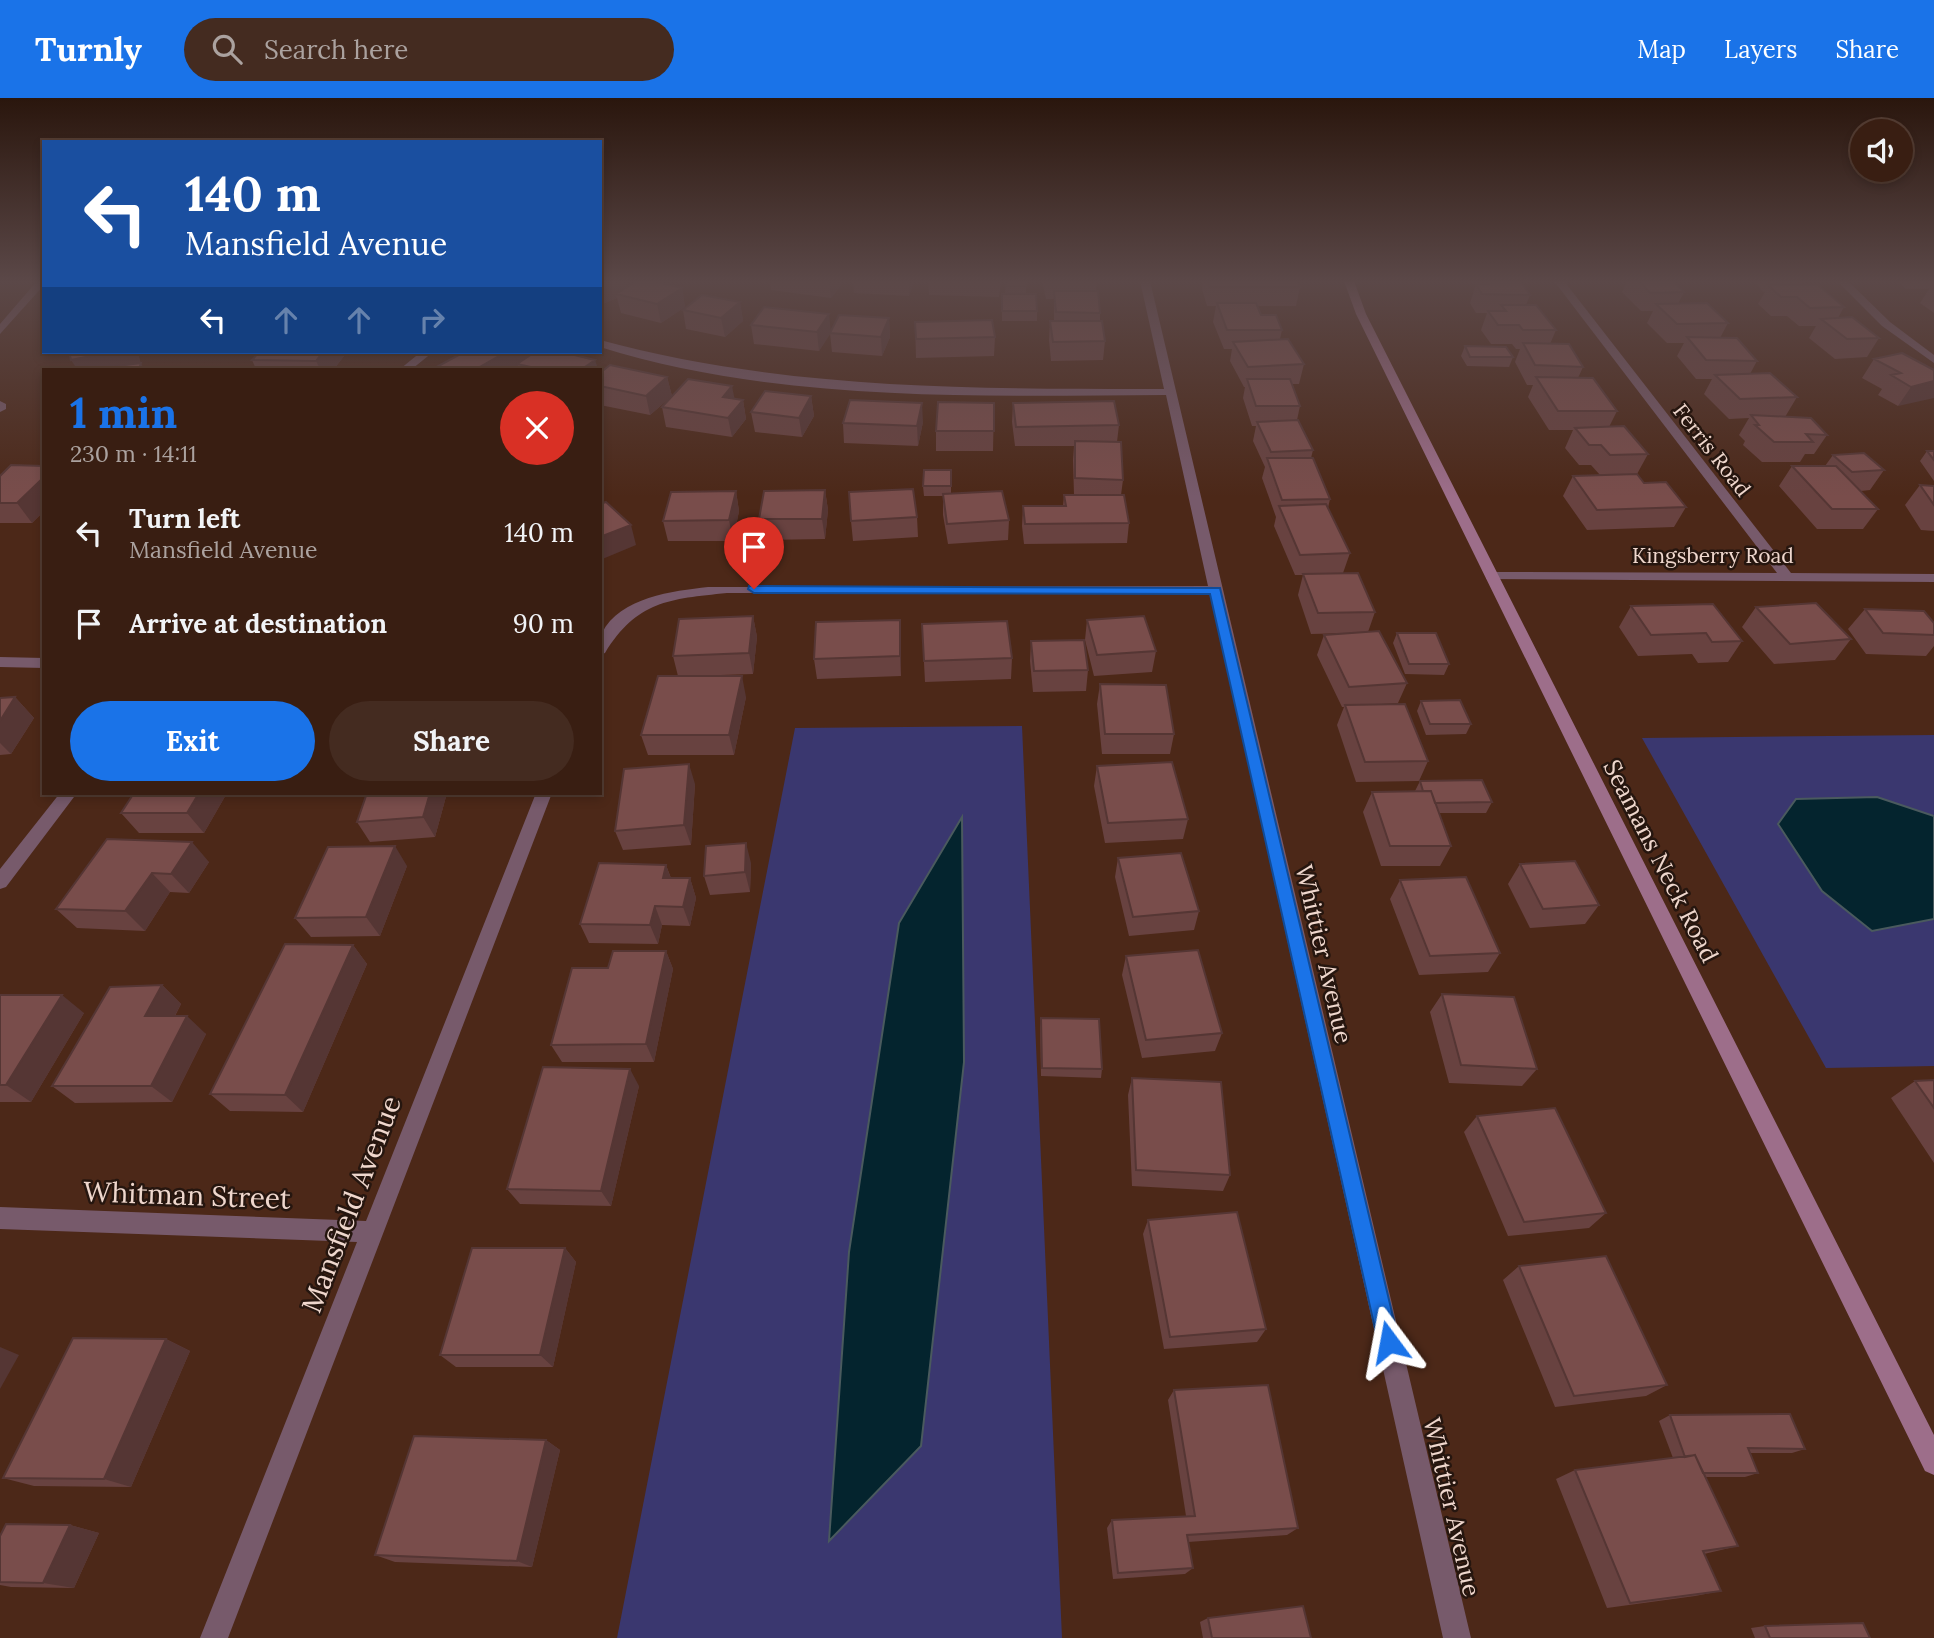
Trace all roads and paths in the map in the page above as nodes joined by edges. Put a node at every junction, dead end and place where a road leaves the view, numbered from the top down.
1 (642, 353) edge
2 (1161, 353) edge
3 (1380, 353) edge
4 (1614, 353) edge
5 (425, 354) edge
6 (406, 368) edge
7 (1169, 392) junction
8 (0, 404) edge
9 (0, 409) edge
10 (1785, 575) junction
11 (1492, 576) junction
12 (1934, 578) edge
13 (1215, 590) junction
14 (602, 647) edge
15 (0, 662) edge
16 (42, 663) edge
17 (67, 795) edge
18 (543, 795) edge
19 (0, 882) edge
20 (0, 1218) edge
21 (372, 1232) junction
22 (1934, 1462) edge
23 (214, 1638) edge
24 (1457, 1638) edge

1 - 7 street
2 - 7 street, Whittier Avenue
3 - 11 main road, Seamans Neck Road
4 - 10 street, Ferris Road
5 - 6 street
7 - 13 street, Whittier Avenue
8 - 9 street
10 - 11 street, Kingsberry Road
10 - 12 street, Kingsberry Road
11 - 22 main road, Seamans Neck Road
13 - 14 street
13 - 24 street, Whittier Avenue
15 - 16 street
17 - 19 street
18 - 21 street, Mansfield Avenue
20 - 21 street, Whitman Street
21 - 23 street, Mansfield Avenue

